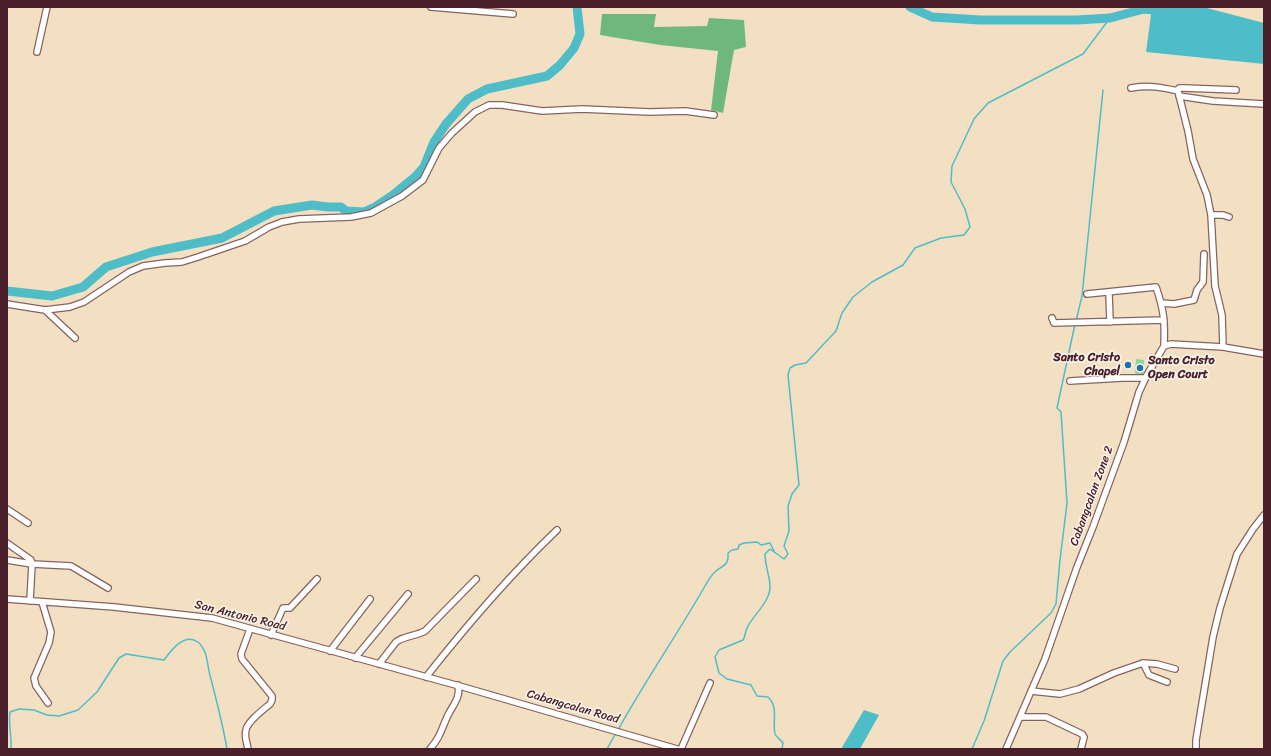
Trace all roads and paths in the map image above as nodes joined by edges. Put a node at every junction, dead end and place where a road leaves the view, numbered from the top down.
1 (47, 7) edge
2 (431, 7) edge
3 (513, 14) dead end
4 (37, 52) dead end
5 (1131, 88) dead end
6 (1236, 90) dead end
7 (1178, 93) junction
8 (1264, 104) edge
9 (714, 115) dead end
10 (1211, 215) junction
11 (1229, 217) dead end
12 (1204, 254) dead end
13 (1108, 292) junction
14 (1087, 294) dead end
15 (1161, 303) junction
16 (7, 304) edge
17 (45, 310) junction
18 (1052, 318) dead end
19 (1164, 320) junction
20 (1110, 322) junction
21 (75, 338) dead end
22 (1164, 346) junction
23 (1223, 347) junction
24 (1264, 354) edge
25 (1145, 378) junction
26 (1070, 381) dead end
27 (7, 509) edge
28 (1264, 515) edge
29 (28, 523) dead end
30 (557, 530) dead end
31 (7, 543) edge
32 (7, 560) edge
33 (32, 564) junction
34 (317, 579) dead end
35 (476, 579) dead end
36 (108, 588) dead end
37 (408, 594) dead end
38 (7, 599) edge
39 (370, 599) dead end
40 (30, 601) junction
41 (42, 602) junction
42 (250, 629) junction
43 (271, 634) junction
44 (330, 651) junction
45 (355, 658) junction
46 (1143, 663) junction
47 (379, 664) junction
48 (1174, 669) dead end
49 (426, 677) junction
50 (1167, 682) dead end
51 (710, 683) dead end
52 (461, 686) junction
53 (1031, 691) junction
54 (48, 703) dead end
55 (1020, 717) junction
56 (248, 749) edge
57 (430, 749) edge
58 (677, 749) edge
59 (681, 749) edge
60 (1006, 749) edge
61 (1081, 749) edge
62 (1196, 749) edge

1 - 4 street
2 - 3 street
5 - 7 street
6 - 7 street
7 - 8 street
7 - 10 street
9 - 17 street
10 - 11 street
10 - 23 street
12 - 15 street
13 - 14 street
13 - 15 street
13 - 20 street
15 - 19 street
16 - 17 street
17 - 21 street
18 - 20 street
19 - 20 street
19 - 22 street
22 - 23 street
22 - 25 street, Cabangcalan Zone 2
23 - 24 street
25 - 26 street
25 - 53 street, Cabangcalan Zone 2
27 - 29 street
28 - 62 street
30 - 49 street
31 - 33 street
32 - 33 street
33 - 36 street
33 - 40 street
34 - 43 street
35 - 47 street
37 - 45 street
38 - 40 street, San Antonio Road
39 - 44 street
40 - 41 street, San Antonio Road
41 - 42 street, San Antonio Road
41 - 54 street
42 - 43 street, San Antonio Road
42 - 56 street
43 - 44 street, San Antonio Road
44 - 45 street, San Antonio Road
45 - 47 street, San Antonio Road
46 - 48 street
46 - 50 street
46 - 53 street
47 - 49 street, San Antonio Road
49 - 52 street, San Antonio Road
51 - 59 street
52 - 57 street
52 - 58 street, Cabangcalan Road
53 - 55 street, Cabangcalan Zone 2
55 - 60 street, Cabangcalan Zone 2
55 - 61 street

